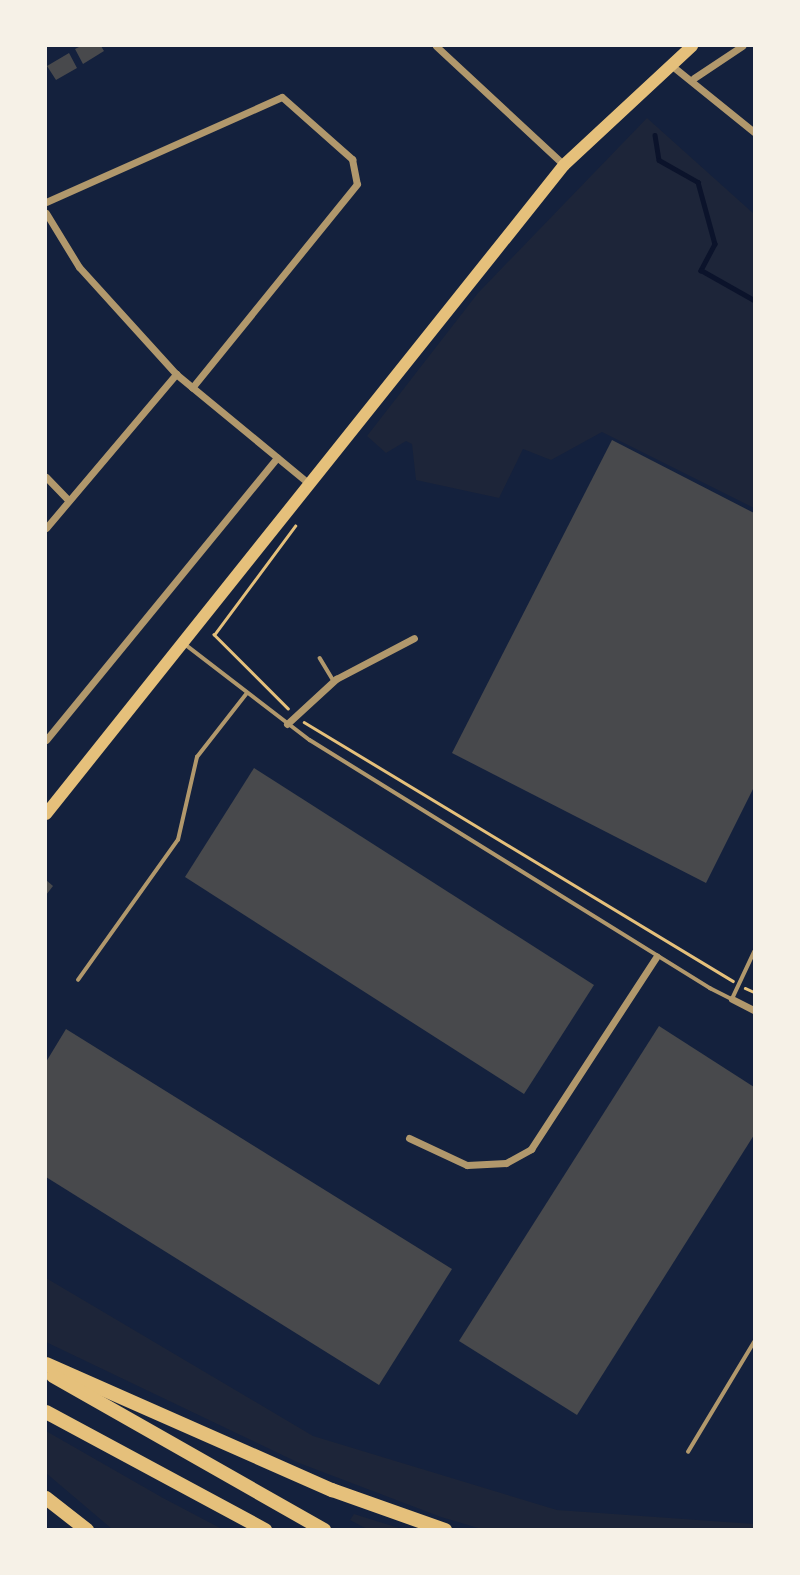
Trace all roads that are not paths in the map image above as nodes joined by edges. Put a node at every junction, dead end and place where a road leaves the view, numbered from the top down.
1 (436, 46) edge
2 (692, 46) edge
3 (742, 46) edge
4 (670, 64) junction
5 (694, 78) junction
6 (754, 132) edge
7 (564, 165) junction
8 (46, 202) edge
9 (46, 213) edge
10 (176, 374) junction
11 (192, 388) junction
12 (277, 458) junction
13 (46, 477) edge
14 (306, 481) junction
15 (68, 500) junction
16 (46, 528) edge
17 (414, 638) dead end
18 (184, 643) junction
19 (320, 658) dead end
20 (333, 680) junction
21 (247, 693) junction
22 (287, 724) junction
23 (46, 740) edge
24 (46, 814) edge
25 (754, 952) edge
26 (657, 956) junction
27 (78, 980) dead end
28 (732, 999) junction
29 (754, 1010) edge
30 (410, 1138) dead end
31 (754, 1342) edge
32 (46, 1364) edge
33 (46, 1371) edge
34 (46, 1412) edge
35 (688, 1452) dead end
36 (46, 1498) edge
37 (87, 1530) edge
38 (265, 1530) edge
39 (324, 1530) edge
40 (445, 1530) edge

1 - 7 street
2 - 4 main road
3 - 5 street
4 - 5 street
4 - 7 main road
5 - 6 street
7 - 14 main road
8 - 11 street
9 - 10 street
10 - 11 street
10 - 15 street
11 - 12 street
12 - 14 street
12 - 23 street
13 - 15 street
14 - 18 main road
15 - 16 street
17 - 20 street
18 - 21 lane
18 - 24 main road
19 - 20 lane
20 - 22 street
21 - 22 lane
21 - 27 lane
22 - 26 lane
25 - 28 lane
26 - 28 lane
26 - 30 street
28 - 29 street
31 - 35 lane
32 - 40 highway
33 - 39 highway
34 - 38 highway
36 - 37 highway

